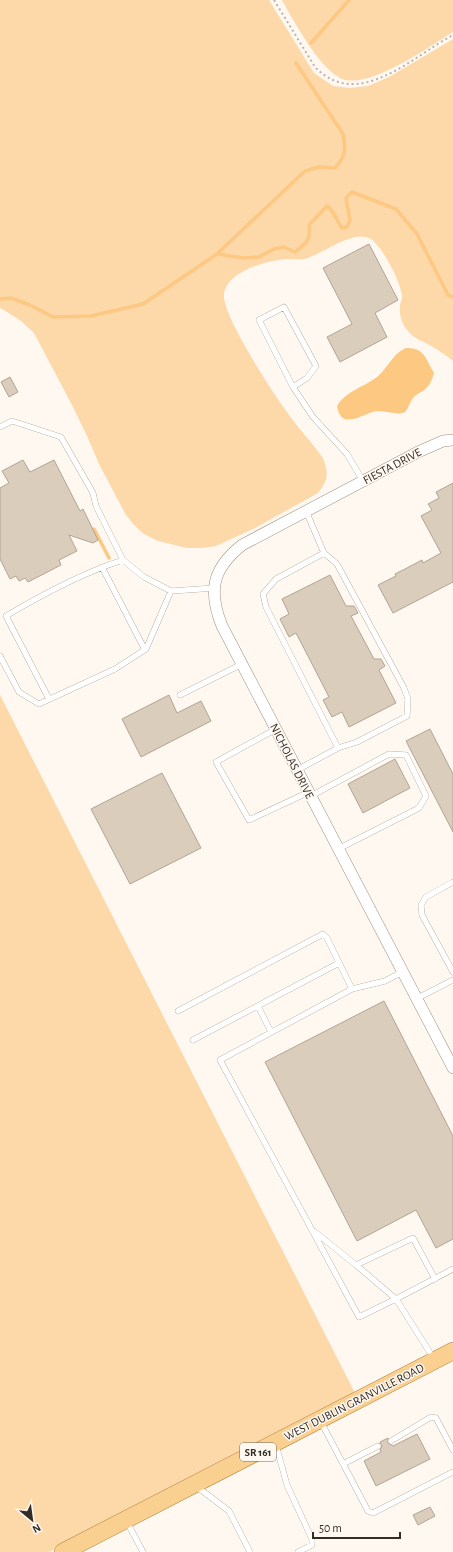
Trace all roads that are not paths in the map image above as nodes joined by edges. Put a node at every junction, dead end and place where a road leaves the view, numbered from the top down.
1 (293, 387) junction
2 (0, 427) edge
3 (453, 440) edge
4 (363, 481) junction
5 (333, 497) joint
6 (306, 511) junction
7 (324, 553) junction
8 (123, 560) junction
9 (102, 568) junction
10 (215, 588) junction
11 (171, 591) junction
12 (144, 650) junction
13 (0, 656) edge
14 (242, 664) junction
15 (180, 695) dead end
16 (49, 699) junction
17 (276, 729) junction
18 (338, 748) junction
19 (297, 770) junction
20 (310, 794) junction
21 (338, 849) junction
22 (453, 882) edge
23 (339, 963) junction
24 (402, 972) junction
25 (453, 972) edge
26 (453, 980) edge
27 (352, 989) junction
28 (416, 999) junction
29 (258, 1006) junction
30 (178, 1011) dead end
31 (271, 1032) junction
32 (193, 1040) dead end
33 (453, 1068) edge
34 (314, 1231) junction
35 (356, 1264) junction
36 (453, 1269) edge
37 (435, 1279) junction
38 (396, 1299) junction
39 (453, 1351) edge
40 (435, 1361) junction
41 (319, 1420) junction
42 (391, 1441) dead end
43 (276, 1443) junction
44 (378, 1446) dead end
45 (453, 1450) edge
46 (343, 1464) junction
47 (453, 1472) edge
48 (194, 1485) junction
49 (126, 1520) junction
50 (63, 1552) edge
51 (142, 1552) edge
52 (250, 1552) edge
53 (298, 1552) edge

1 - 1 lane
1 - 4 lane
2 - 8 lane
3 - 4 street, FIESTA DRIVE
4 - 5 street, FIESTA DRIVE
5 - 6 street, NICHOLAS DRIVE
6 - 7 lane
6 - 10 street, NICHOLAS DRIVE
7 - 18 lane
7 - 18 lane
8 - 9 lane
8 - 11 lane
9 - 12 lane
9 - 16 lane
10 - 11 lane
10 - 14 street, NICHOLAS DRIVE
11 - 12 lane
12 - 16 lane
13 - 16 lane
14 - 15 lane
14 - 17 street, NICHOLAS DRIVE
17 - 19 street, NICHOLAS DRIVE
17 - 20 lane
18 - 19 lane
19 - 20 street, NICHOLAS DRIVE
20 - 21 street, NICHOLAS DRIVE
20 - 21 lane
21 - 24 street, NICHOLAS DRIVE
22 - 25 lane
23 - 27 lane
23 - 29 lane
23 - 30 lane
24 - 27 lane
24 - 28 street, NICHOLAS DRIVE
26 - 28 lane
27 - 31 lane
28 - 33 street, NICHOLAS DRIVE
29 - 31 lane
29 - 32 lane
31 - 34 lane
34 - 35 lane
34 - 38 lane
35 - 37 lane
35 - 38 lane
36 - 37 lane
37 - 38 lane
38 - 40 lane
39 - 40 main road, WEST DUBLIN GRANVILLE ROAD / SR 161
40 - 41 main road, WEST DUBLIN GRANVILLE ROAD / SR 161
41 - 43 main road, WEST DUBLIN GRANVILLE ROAD / SR 161
41 - 46 lane
42 - 45 lane
43 - 48 main road, WEST DUBLIN GRANVILLE ROAD / SR 161
43 - 53 lane
44 - 46 lane
46 - 47 lane
48 - 49 main road, WEST DUBLIN GRANVILLE ROAD / SR 161
48 - 52 lane
49 - 50 main road, WEST DUBLIN GRANVILLE ROAD / SR 161
49 - 51 lane

